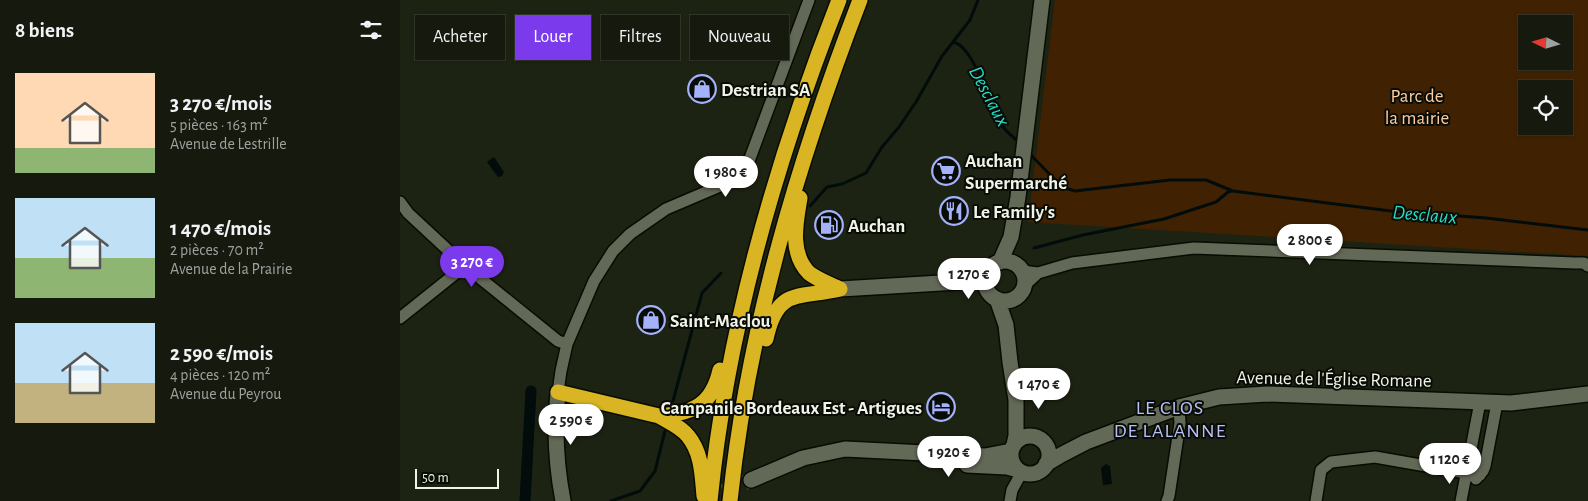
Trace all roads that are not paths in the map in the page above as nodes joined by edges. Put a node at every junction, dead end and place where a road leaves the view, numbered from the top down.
1 (809, 0) edge
2 (839, 0) edge
3 (860, 0) edge
4 (1042, 0) edge
5 (808, 149) junction
6 (783, 162) junction
7 (400, 202) edge
8 (1011, 237) junction
9 (1000, 262) junction
10 (465, 266) junction
11 (1588, 266) edge
12 (1021, 273) junction
13 (986, 274) junction
14 (958, 282) junction
15 (840, 289) junction
16 (993, 295) junction
17 (1014, 298) junction
18 (400, 318) edge
19 (1006, 325) junction
20 (567, 344) junction
21 (558, 392) junction
22 (1588, 394) edge
23 (1016, 400) junction
24 (1480, 402) junction
25 (1497, 403) junction
26 (1179, 407) junction
27 (660, 416) junction
28 (1039, 439) junction
29 (1086, 442) junction
30 (1012, 448) junction
31 (889, 451) junction
32 (1046, 464) junction
33 (1020, 471) junction
34 (1466, 473) junction
35 (1480, 475) junction
36 (751, 480) tunnel mouth
37 (1462, 495) edge
38 (731, 497) edge
39 (564, 501) edge
40 (705, 501) edge
41 (710, 501) edge
42 (1010, 501) edge
43 (1167, 501) edge
44 (1316, 501) edge

1 - 20 street
2 - 6 highway
3 - 5 highway
4 - 8 street
5 - 15 highway
5 - 38 highway
6 - 27 highway
6 - 41 highway
7 - 10 street
8 - 9 street
8 - 12 street
9 - 12 street
9 - 13 street
10 - 18 street
10 - 20 street
11 - 12 street
12 - 17 street
13 - 14 street
13 - 16 street
14 - 15 street
14 - 16 street
15 - 38 highway
16 - 17 street
16 - 19 street
17 - 19 street
19 - 23 street
20 - 21 street
21 - 27 highway
21 - 39 street
22 - 25 street, Avenue de l'Église Romane
23 - 28 street
23 - 30 street
24 - 25 street, Avenue de l'Église Romane
24 - 26 street, Avenue de l'Église Romane
24 - 34 street
25 - 35 street
26 - 29 street, Avenue de l'Église Romane
26 - 43 street
27 - 40 highway
28 - 29 street, Avenue de l'Église Romane
28 - 30 street
28 - 32 street
29 - 32 street, Avenue de l'Église Romane
30 - 31 street
30 - 33 street
31 - 33 street
31 - 36 street
32 - 33 street
33 - 42 street
34 - 35 street
34 - 37 street
34 - 44 street
35 - 37 street

